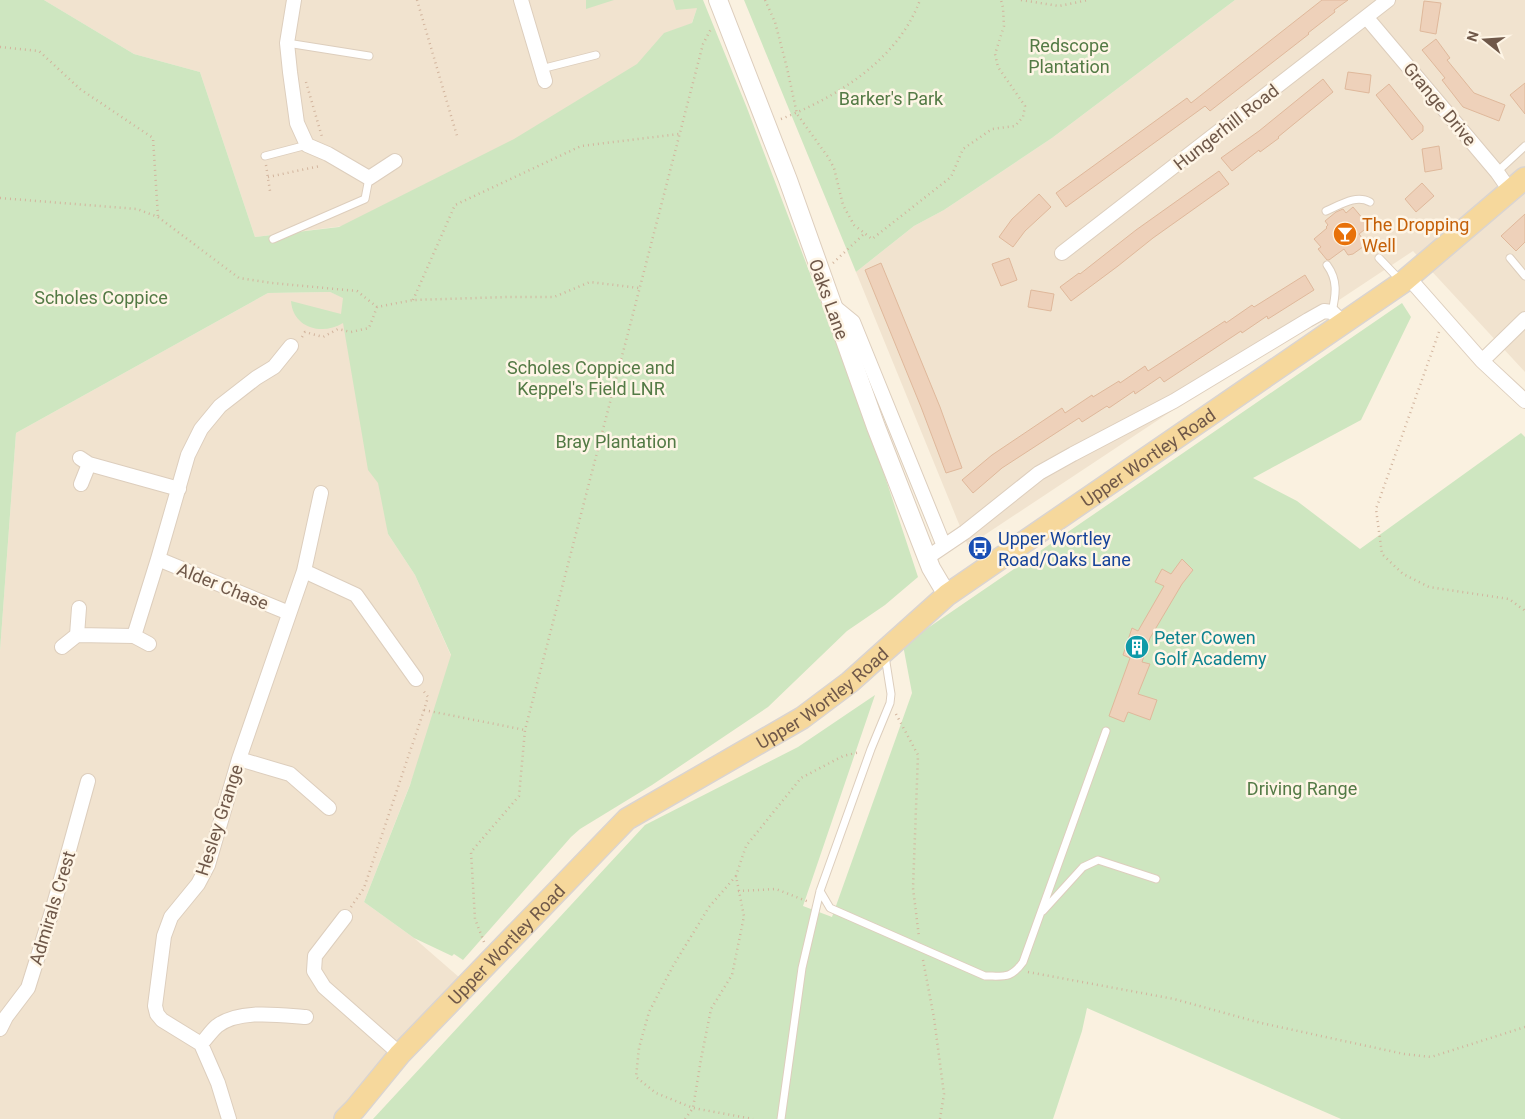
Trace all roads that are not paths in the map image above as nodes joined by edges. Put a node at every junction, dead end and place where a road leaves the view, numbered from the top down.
1 (294, 0) edge
2 (521, 0) edge
3 (1388, 0) edge
4 (720, 6) edge
5 (1367, 18) junction
6 (287, 43) junction
7 (596, 55) dead end
8 (369, 56) dead end
9 (543, 75) joint
10 (307, 145) junction
11 (1525, 146) edge
12 (265, 156) road end
13 (394, 161) dead end
14 (1497, 172) junction
15 (369, 178) junction
16 (1518, 185) edge
17 (1370, 202) dead end
18 (1326, 211) dead end
19 (272, 239) dead end
20 (1062, 253) dead end
21 (1379, 258) dead end
22 (1510, 258) dead end
23 (1327, 265) dead end
24 (1525, 276) edge
25 (1405, 280) junction
26 (830, 303) junction
27 (1337, 317) junction
28 (1525, 319) edge
29 (291, 346) road end
30 (1482, 361) junction
31 (1525, 401) edge
32 (81, 484) dead end
33 (179, 489) junction
34 (321, 493) dead end
35 (944, 546) junction
36 (928, 556) junction
37 (158, 559) junction
38 (304, 571) junction
39 (948, 596) junction
40 (79, 608) dead end
41 (289, 613) junction
42 (76, 635) junction
43 (134, 636) junction
44 (148, 644) dead end
45 (62, 647) dead end
46 (884, 650) junction
47 (416, 679) road end
48 (1106, 731) dead end
49 (239, 758) junction
50 (88, 781) dead end
51 (329, 808) dead end
52 (1156, 879) dead end
53 (820, 891) junction
54 (1041, 913) junction
55 (345, 917) road end
56 (306, 1017) dead end
57 (0, 1029) edge
58 (201, 1044) junction
59 (400, 1054) junction
60 (229, 1119) edge
61 (345, 1119) edge
62 (781, 1119) edge

1 - 6 street
2 - 9 street
3 - 5 street, Hungerhill Road
4 - 26 street, Oaks Lane
5 - 14 street, Grange Drive
5 - 20 street, Hungerhill Road
6 - 8 lane
6 - 10 street
7 - 9 lane
10 - 12 lane
10 - 15 street
11 - 14 lane
13 - 15 street
14 - 16 street, Grange Drive
15 - 19 lane
16 - 25 main road, Upper Wortley Road
17 - 18 lane
21 - 25 lane
22 - 24 lane
23 - 27 lane
25 - 27 main road, Upper Wortley Road
25 - 30 street
26 - 35 street
26 - 36 street, Oaks Lane
27 - 35 street, Upper Wortley Road
27 - 39 main road, Upper Wortley Road
28 - 30 street
29 - 33 street
30 - 31 street
32 - 33 street
33 - 37 street
34 - 38 street, Hesley Grange
35 - 36 street, Upper Wortley Road
36 - 39 street, Oaks Lane
37 - 41 street, Alder Chase
37 - 43 street
38 - 41 street, Hesley Grange
38 - 47 street
39 - 46 main road, Upper Wortley Road
40 - 42 street
41 - 49 street, Hesley Grange
42 - 43 street
42 - 45 street
43 - 44 street
46 - 53 lane
46 - 59 main road, Upper Wortley Road
48 - 54 lane
49 - 51 street
49 - 58 street, Hesley Grange
50 - 57 street, Admirals Crest
52 - 54 lane
53 - 54 lane
53 - 62 lane
55 - 59 street
56 - 58 street
58 - 60 street
59 - 61 main road, Upper Wortley Road

